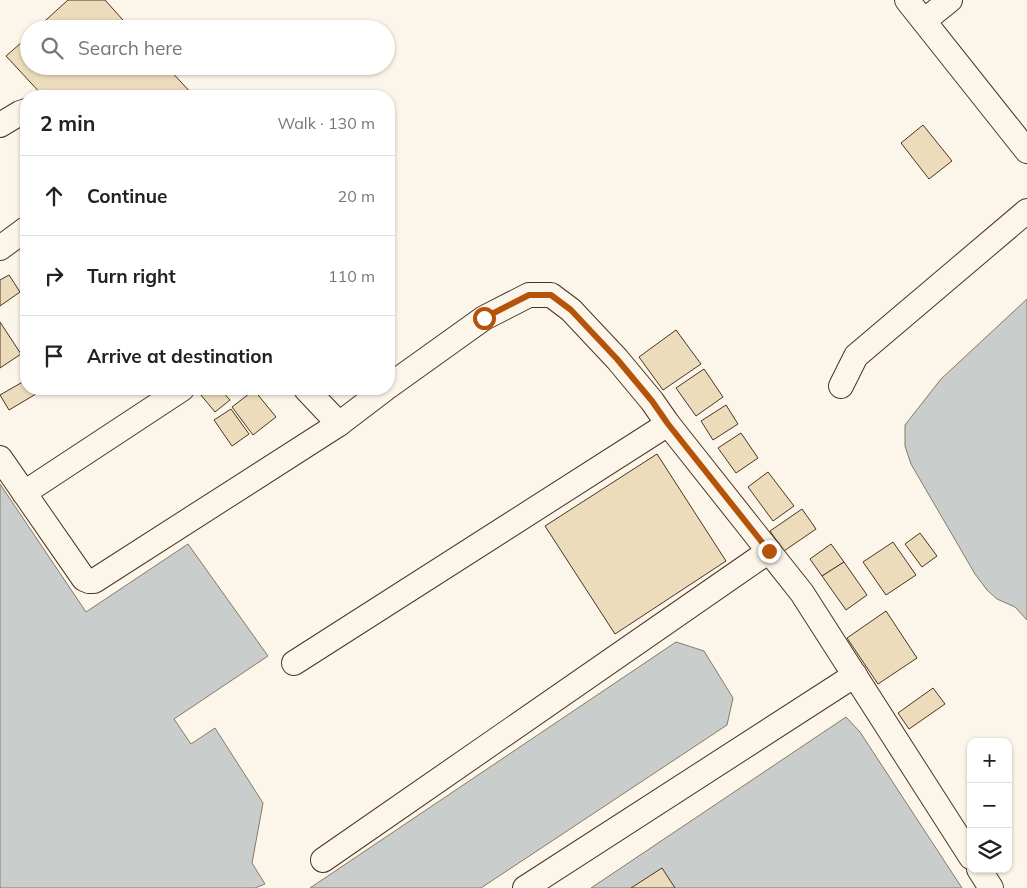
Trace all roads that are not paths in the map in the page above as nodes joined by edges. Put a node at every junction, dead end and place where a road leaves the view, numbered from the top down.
1 (907, 0) edge
2 (950, 0) edge
3 (924, 21) junction
4 (20, 113) edge
5 (0, 124) edge
6 (1027, 151) edge
7 (1027, 211) edge
8 (20, 233) edge
9 (0, 248) edge
10 (395, 382) edge
11 (841, 386) dead end
12 (173, 395) edge
13 (312, 395) edge
14 (377, 395) edge
15 (339, 424) junction
16 (668, 424) junction
17 (0, 458) edge
18 (24, 493) junction
19 (769, 551) junction
20 (294, 663) dead end
21 (854, 674) junction
22 (967, 851) edge
23 (323, 860) dead end
24 (981, 873) edge
25 (525, 888) edge
26 (990, 888) edge

1 - 3 street
2 - 3 street
3 - 6 street
4 - 5 street
7 - 11 street
8 - 9 street
10 - 16 street
12 - 18 street
13 - 15 street
14 - 15 street
15 - 18 street
16 - 19 street
16 - 20 street
17 - 18 street
19 - 21 street
19 - 23 street
21 - 22 street
21 - 25 street
24 - 26 street

